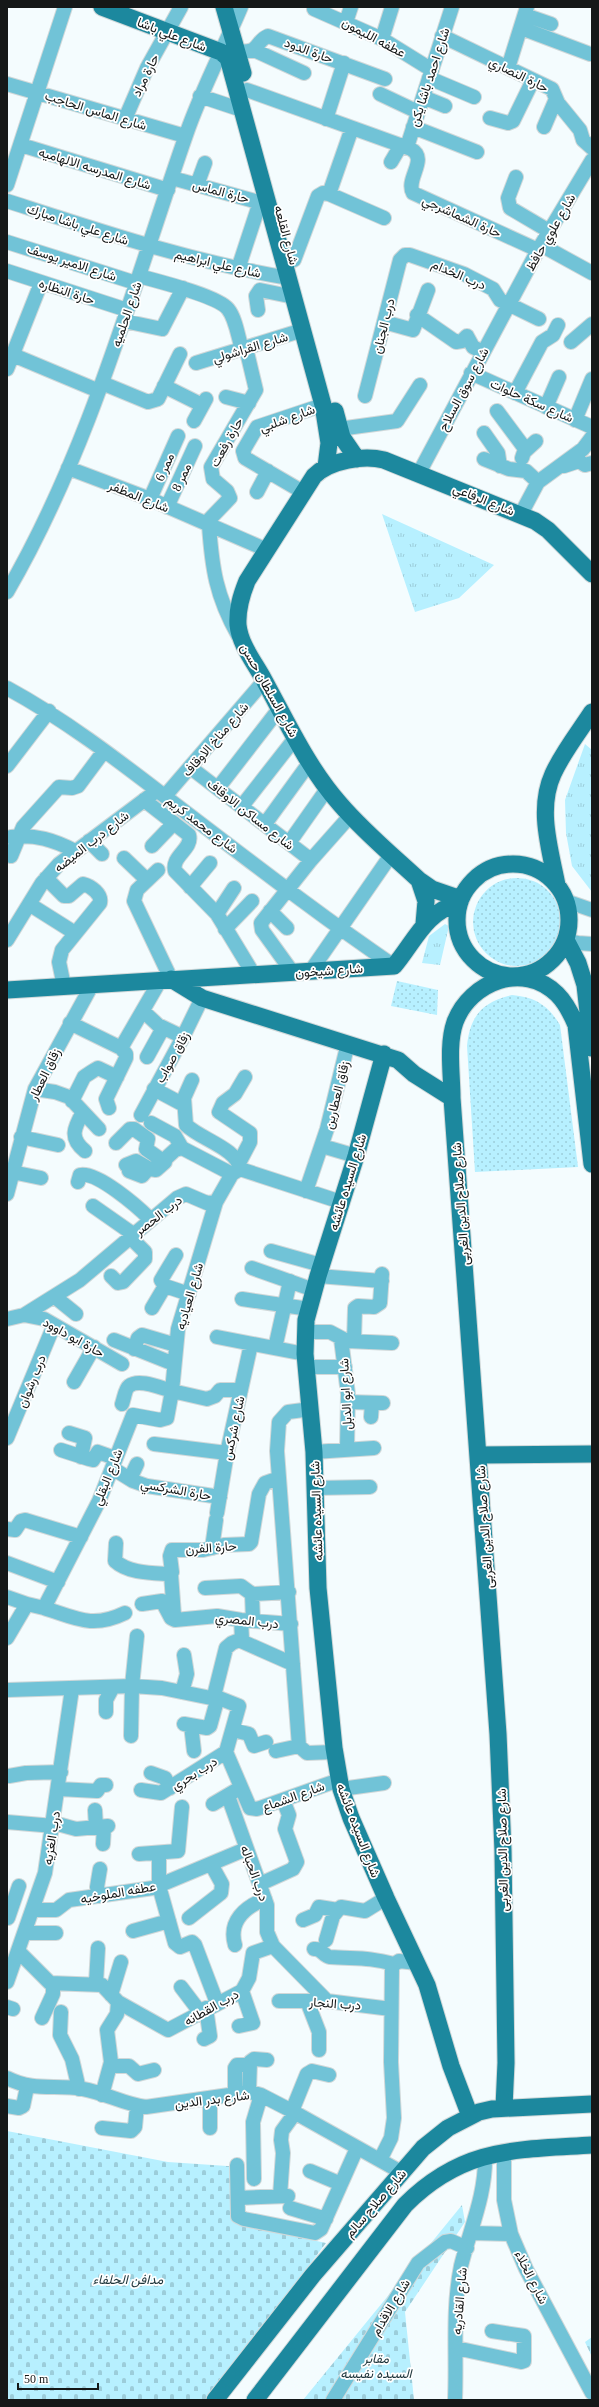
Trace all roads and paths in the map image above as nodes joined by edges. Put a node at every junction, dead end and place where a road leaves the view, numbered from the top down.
1 (65, 7) edge
2 (102, 7) edge
3 (182, 7) edge
4 (224, 7) edge
5 (241, 7) edge
6 (351, 7) edge
7 (392, 7) edge
8 (452, 7) edge
9 (314, 9) dead end
10 (126, 12) edge
11 (524, 17) edge
12 (346, 22) junction
13 (551, 24) dead end
14 (232, 30) junction
15 (168, 33) junction
16 (442, 36) junction
17 (382, 39) junction
18 (254, 50) junction
19 (229, 52) junction
20 (590, 54) dead end
21 (344, 63) junction
22 (508, 68) junction
23 (304, 73) dead end
24 (430, 74) junction
25 (385, 79) dead end
26 (534, 80) junction
27 (7, 84) edge
28 (247, 90) junction
29 (37, 92) junction
30 (380, 94) dead end
31 (200, 96) junction
32 (423, 97) junction
33 (474, 97) dead end
34 (556, 99) junction
35 (445, 106) dead end
36 (242, 110) junction
37 (418, 112) junction
38 (490, 118) dead end
39 (125, 119) junction
40 (326, 119) junction
41 (413, 127) junction
42 (544, 127) dead end
43 (352, 128) junction
44 (185, 136) junction
45 (21, 145) junction
46 (404, 146) junction
47 (592, 148) edge
48 (477, 152) dead end
49 (391, 162) dead end
50 (204, 163) dead end
51 (590, 167) edge
52 (516, 177) dead end
53 (170, 184) junction
54 (7, 185) edge
55 (197, 185) junction
56 (329, 194) junction
57 (7, 201) edge
58 (264, 203) junction
59 (384, 218) dead end
60 (549, 231) junction
61 (7, 242) edge
62 (149, 246) junction
63 (539, 248) junction
64 (403, 256) joint
65 (294, 260) junction
66 (238, 269) junction
67 (7, 271) edge
68 (592, 274) edge
69 (289, 278) junction
70 (138, 280) junction
71 (41, 283) junction
72 (183, 288) junction
73 (428, 290) dead end
74 (294, 297) junction
75 (509, 305) junction
76 (258, 310) dead end
77 (417, 315) junction
78 (125, 316) junction
79 (539, 319) dead end
80 (384, 322) junction
81 (592, 324) edge
82 (558, 325) dead end
83 (303, 330) junction
84 (571, 342) dead end
85 (244, 349) junction
86 (483, 352) junction
87 (180, 354) dead end
88 (13, 355) junction
89 (196, 363) dead end
90 (7, 369) edge
91 (471, 373) junction
92 (559, 378) dead end
93 (592, 379) edge
94 (420, 385) dead end
95 (164, 386) junction
96 (101, 387) junction
97 (515, 393) junction
98 (365, 396) dead end
99 (226, 397) dead end
100 (249, 403) junction
101 (323, 405) junction
102 (546, 407) junction
103 (497, 411) dead end
104 (575, 420) junction
105 (194, 421) dead end
106 (592, 428) edge
107 (340, 429) junction
108 (484, 433) dead end
109 (178, 436) dead end
110 (592, 437) edge
111 (195, 446) dead end
112 (358, 459) junction
113 (484, 459) dead end
114 (592, 463) edge
115 (500, 466) junction
116 (326, 467) junction
117 (68, 468) junction
118 (556, 468) junction
119 (524, 470) junction
120 (268, 471) junction
121 (419, 473) junction
122 (538, 482) junction
123 (256, 492) dead end
124 (303, 492) junction
125 (150, 499) junction
126 (167, 507) junction
127 (521, 514) junction
128 (207, 524) junction
129 (267, 550) junction
130 (592, 574) edge
131 (7, 592) edge
132 (243, 643) junction
133 (264, 681) junction
134 (7, 688) edge
135 (279, 709) junction
136 (49, 711) junction
137 (592, 712) edge
138 (296, 737) junction
139 (104, 751) junction
140 (310, 762) junction
141 (7, 766) edge
142 (191, 768) junction
143 (218, 788) junction
144 (327, 789) junction
145 (161, 793) junction
146 (144, 800) junction
147 (242, 806) junction
148 (350, 816) junction
149 (174, 823) junction
150 (265, 824) junction
151 (12, 837) edge
152 (89, 841) junction
153 (289, 843) junction
154 (152, 846) dead end
155 (75, 851) junction
156 (102, 854) dead end
157 (391, 855) junction
158 (11, 856) dead end
159 (124, 858) dead end
160 (311, 860) junction
161 (210, 863) dead end
162 (158, 870) dead end
163 (46, 878) junction
164 (147, 880) junction
165 (419, 880) junction
166 (557, 885) junction
167 (190, 887) junction
168 (234, 888) dead end
169 (287, 889) junction
170 (252, 901) dead end
171 (460, 901) junction
172 (566, 901) junction
173 (29, 904) junction
174 (592, 910) edge
175 (270, 911) junction
176 (217, 914) junction
177 (424, 924) junction
178 (287, 928) dead end
179 (225, 929) junction
180 (339, 929) junction
181 (75, 933) junction
182 (7, 940) edge
183 (566, 940) junction
184 (592, 944) edge
185 (394, 966) junction
186 (310, 972) junction
187 (293, 973) junction
188 (254, 975) junction
189 (510, 978) junction
190 (166, 979) junction
191 (92, 985) junction
192 (64, 986) junction
193 (7, 990) edge
194 (202, 998) junction
195 (143, 1011) junction
196 (70, 1023) junction
197 (163, 1028) junction
198 (183, 1037) junction
199 (348, 1043) junction
200 (121, 1048) junction
201 (592, 1048) edge
202 (384, 1054) junction
203 (147, 1057) dead end
204 (117, 1077) junction
205 (245, 1077) dead end
206 (192, 1080) dead end
207 (35, 1089) junction
208 (154, 1089) junction
209 (452, 1098) junction
210 (72, 1101) junction
211 (184, 1105) junction
212 (109, 1108) dead end
213 (82, 1112) junction
214 (99, 1129) dead end
215 (21, 1137) junction
216 (116, 1143) dead end
217 (58, 1146) dead end
218 (322, 1146) junction
219 (182, 1148) junction
220 (85, 1151) dead end
221 (356, 1156) junction
222 (165, 1162) junction
223 (592, 1164) edge
224 (127, 1168) dead end
225 (237, 1169) junction
226 (12, 1172) junction
227 (41, 1178) dead end
228 (78, 1182) dead end
229 (7, 1189) edge
230 (306, 1191) junction
231 (216, 1202) junction
232 (341, 1202) junction
233 (93, 1206) dead end
234 (150, 1219) junction
235 (131, 1235) junction
236 (271, 1252) dead end
237 (176, 1255) dead end
238 (252, 1268) dead end
239 (111, 1276) dead end
240 (318, 1277) junction
241 (290, 1282) junction
242 (165, 1286) junction
243 (189, 1294) junction
244 (55, 1297) junction
245 (242, 1299) dead end
246 (284, 1305) junction
247 (152, 1308) dead end
248 (309, 1309) junction
249 (76, 1314) dead end
250 (12, 1316) edge
251 (54, 1325) junction
252 (305, 1332) junction
253 (217, 1337) dead end
254 (114, 1340) dead end
255 (348, 1340) junction
256 (392, 1343) dead end
257 (251, 1344) junction
258 (176, 1345) junction
259 (94, 1347) junction
260 (275, 1348) junction
261 (134, 1349) junction
262 (306, 1360) junction
263 (122, 1364) dead end
264 (174, 1364) junction
265 (344, 1367) junction
266 (74, 1382) dead end
267 (241, 1390) junction
268 (172, 1392) junction
269 (348, 1402) junction
270 (122, 1404) dead end
271 (311, 1409) junction
272 (371, 1418) dead end
273 (69, 1433) dead end
274 (7, 1437) edge
275 (154, 1444) dead end
276 (374, 1448) dead end
277 (348, 1449) junction
278 (61, 1450) dead end
279 (314, 1452) junction
280 (228, 1453) junction
281 (592, 1454) edge
282 (479, 1455) junction
283 (80, 1457) junction
284 (114, 1463) junction
285 (137, 1464) dead end
286 (279, 1478) junction
287 (130, 1479) junction
288 (370, 1487) dead end
289 (315, 1488) junction
290 (220, 1497) junction
291 (7, 1529) edge
292 (81, 1537) junction
293 (116, 1543) dead end
294 (212, 1548) junction
295 (7, 1563) edge
296 (171, 1574) junction
297 (58, 1582) junction
298 (205, 1588) dead end
299 (288, 1592) junction
300 (252, 1594) junction
301 (7, 1597) edge
302 (27, 1604) junction
303 (142, 1604) dead end
304 (44, 1608) junction
305 (125, 1613) dead end
306 (175, 1620) junction
307 (247, 1621) junction
308 (291, 1624) junction
309 (137, 1636) dead end
310 (7, 1638) edge
311 (241, 1641) junction
312 (184, 1655) dead end
313 (293, 1664) junction
314 (132, 1686) junction
315 (113, 1687) junction
316 (72, 1689) junction
317 (182, 1692) junction
318 (8, 1693) edge
319 (216, 1697) junction
320 (106, 1712) dead end
321 (232, 1730) junction
322 (131, 1736) dead end
323 (298, 1746) junction
324 (194, 1751) dead end
325 (226, 1752) junction
326 (334, 1752) junction
327 (61, 1772) junction
328 (151, 1773) dead end
329 (9, 1776) dead end
330 (384, 1783) dead end
331 (106, 1785) dead end
332 (340, 1785) junction
333 (241, 1788) junction
334 (59, 1789) junction
335 (141, 1790) dead end
336 (165, 1790) junction
337 (228, 1796) junction
338 (283, 1800) junction
339 (213, 1804) dead end
340 (182, 1807) dead end
341 (95, 1810) dead end
342 (7, 1822) edge
343 (54, 1824) junction
344 (103, 1827) junction
345 (103, 1844) dead end
346 (246, 1849) junction
347 (139, 1854) dead end
348 (159, 1854) junction
349 (211, 1864) junction
350 (100, 1869) dead end
351 (260, 1884) junction
352 (19, 1886) dead end
353 (159, 1886) junction
354 (99, 1896) junction
355 (386, 1898) junction
356 (265, 1899) junction
357 (34, 1910) junction
358 (338, 1910) junction
359 (8, 1917) edge
360 (189, 1918) dead end
361 (303, 1920) dead end
362 (168, 1921) junction
363 (27, 1929) junction
364 (133, 1931) dead end
365 (56, 1933) dead end
366 (326, 1940) dead end
367 (235, 1945) dead end
368 (273, 1946) junction
369 (98, 1948) dead end
370 (314, 1949) dead end
371 (19, 1952) junction
372 (121, 1962) dead end
373 (417, 1963) junction
374 (394, 1964) junction
375 (7, 1982) edge
376 (96, 1983) junction
377 (53, 1984) junction
378 (181, 1987) dead end
379 (242, 1991) junction
380 (114, 1999) junction
381 (279, 2001) dead end
382 (307, 2001) junction
383 (326, 2001) junction
384 (208, 2008) junction
385 (391, 2009) junction
386 (61, 2012) dead end
387 (42, 2018) dead end
388 (239, 2026) dead end
389 (204, 2039) dead end
390 (319, 2050) dead end
391 (267, 2060) dead end
392 (245, 2065) dead end
393 (107, 2068) junction
394 (154, 2070) dead end
395 (329, 2075) dead end
396 (7, 2078) edge
397 (27, 2086) junction
398 (79, 2089) junction
399 (248, 2094) junction
400 (102, 2095) junction
401 (210, 2098) junction
402 (592, 2104) edge
403 (7, 2106) edge
404 (137, 2106) junction
405 (504, 2107) junction
406 (294, 2112) junction
407 (470, 2116) junction
408 (102, 2128) dead end
409 (210, 2128) dead end
410 (592, 2145) edge
411 (357, 2148) junction
412 (504, 2152) junction
413 (484, 2156) junction
414 (380, 2160) junction
415 (237, 2165) dead end
416 (310, 2171) dead end
417 (401, 2172) junction
418 (254, 2179) dead end
419 (341, 2184) junction
420 (238, 2198) junction
421 (286, 2200) junction
422 (326, 2219) junction
423 (471, 2233) junction
424 (511, 2234) junction
425 (467, 2248) junction
426 (492, 2331) dead end
427 (456, 2348) junction
428 (592, 2393) edge
429 (215, 2400) edge
430 (255, 2400) edge
431 (333, 2400) edge
432 (455, 2400) edge

1 - 29 street
2 - 10 main road, شارع علي باشا
3 - 15 street, حارة مراد
4 - 14 main road, شارع القلعه
5 - 14 street
6 - 12 street
7 - 17 street
8 - 16 street, شارع احمد باشا يكن
9 - 12 street, عطفه الليمون
10 - 15 main road, شارع علي باشا
11 - 13 street
11 - 20 street
11 - 22 street
12 - 17 street, عطفه الليمون
14 - 19 main road, شارع القلعه
15 - 19 main road, شارع علي باشا
15 - 39 street, حارة مراد
16 - 22 street, حارة النصاري
16 - 24 street, شارع احمد باشا يكن
17 - 24 street, عطفه الليمون
18 - 19 street
18 - 21 street, حارة الدود
18 - 23 street
19 - 28 main road, شارع القلعه
19 - 31 street, شارع الحلميه
19 - 36 main road, شارع القلعه
21 - 25 street, حارة الدود
21 - 40 street
22 - 26 street, حارة النصاري
24 - 32 street, شارع احمد باشا يكن
24 - 33 street, عطفه الليمون
26 - 34 street, حارة النصاري
26 - 38 street
27 - 29 street, شارع الماس الحاجب
28 - 40 street
28 - 65 main road, شارع القلعه
29 - 39 street, شارع الماس الحاجب
29 - 45 street
30 - 37 street
31 - 36 street
31 - 44 street, شارع الحلميه
32 - 35 street
32 - 37 street, شارع احمد باشا يكن
34 - 42 street
34 - 47 street, حارة النصاري
36 - 58 main road, شارع القلعه
37 - 41 street, شارع احمد باشا يكن
39 - 44 street, شارع الماس الحاجب
40 - 43 street
41 - 46 street, شارع احمد باشا يكن
41 - 48 street
43 - 46 street
43 - 56 street
44 - 53 street, شارع الحلميه
45 - 53 street, شارع المدرسه الالهاميه
45 - 54 street
46 - 49 street, شارع احمد باشا يكن
46 - 63 street, حارة الشماشرجي
50 - 55 street
51 - 60 street, شارع علوي حافظ
52 - 60 street
53 - 55 street, حارة الماس
53 - 62 street, شارع الحلميه
55 - 58 street, حارة الماس
56 - 59 street
56 - 65 street
57 - 62 street, شارع علي باشا مبارك
58 - 66 street
58 - 69 main road, شارع القلعه
60 - 63 street, شارع علوي حافظ
61 - 70 street, شارع الامير يوسف
62 - 66 street, شارع علي ابراهيم
62 - 70 street, شارع الحلميه
63 - 68 street
63 - 75 street, شارع علوي حافظ
64 - 75 street, درب الخدام
64 - 80 street, درب الجنان
65 - 107 main road, شارع القلعه
66 - 69 street, شارع علي ابراهيم
67 - 71 street, حارة النظاره
69 - 74 main road, شارع القلعه
70 - 72 street, شارع الامير يوسف
70 - 78 street, شارع الحلميه
71 - 78 street, حارة النظاره
71 - 88 street
72 - 78 street, حارة النظاره
72 - 85 street, حارة رفعت
73 - 77 street
74 - 76 street
74 - 83 main road, شارع القلعه
75 - 79 street, درب الخدام
75 - 86 street, شارع سوق السلاح
77 - 80 street
77 - 86 street
78 - 96 street, شارع الحلميه
80 - 98 street, درب الجنان
81 - 84 street
82 - 97 street
83 - 85 street, شارع القراشولي
83 - 101 main road, شارع القلعه
85 - 89 street, شارع القراشولي
85 - 100 street, حارة رفعت
86 - 91 street, شارع سوق السلاح
87 - 95 street
88 - 90 street
88 - 96 street
91 - 97 street, شارع سكة حلوات
91 - 121 street, شارع سوق السلاح
92 - 102 street
93 - 104 street
94 - 107 street
95 - 96 street
95 - 105 street
96 - 117 street, شارع الحلميه
97 - 102 street, شارع سكة حلوات
99 - 100 street
100 - 128 street, حارة رفعت
101 - 116 main road, شارع القلعه
101 - 120 street, شارع شلبي
102 - 104 street, شارع سكة حلوات
103 - 119 street
104 - 106 street, شارع سكة حلوات
107 - 112 main road, شارع القلعه
108 - 115 street
109 - 125 street, ممر 6
110 - 118 street
111 - 126 street, ممر 8
112 - 116 main road, شارع السلطان حسن
112 - 121 main road, شارع الرفاعي
113 - 115 street
114 - 118 street
115 - 119 street
116 - 124 main road, شارع السلطان حسن
117 - 125 street, شارع المظفر
117 - 131 street, شارع الحلميه
118 - 122 street
119 - 122 street
120 - 123 street
120 - 124 street, شارع شلبي
121 - 127 main road, شارع الرفاعي
122 - 127 street
124 - 129 main road, شارع السلطان حسن
125 - 126 street, شارع المظفر
126 - 128 street, شارع المظفر
127 - 130 main road, شارع الرفاعي
128 - 129 street, شارع المظفر
128 - 132 street
129 - 132 main road, شارع السلطان حسن
132 - 133 main road, شارع السلطان حسن
133 - 135 main road, شارع السلطان حسن
133 - 142 street, شارع مناخ الاوقاف
134 - 136 street, شارع محمد كريم
135 - 138 main road, شارع السلطان حسن
135 - 143 street
136 - 139 street, شارع محمد كريم
136 - 141 street
137 - 166 main road
138 - 140 main road, شارع السلطان حسن
138 - 147 street
139 - 145 street, شارع محمد كريم
139 - 151 street
140 - 144 main road, شارع السلطان حسن
140 - 150 street
142 - 143 street, شارع مساكن الاوقاف
142 - 145 street, شارع مناخ الاوقاف
143 - 147 street, شارع مساكن الاوقاف
144 - 148 main road, شارع السلطان حسن
144 - 153 street
145 - 146 street, شارع درب الميضه
145 - 169 street, شارع محمد كريم
146 - 149 street
146 - 152 street, شارع درب الميضه
147 - 150 street, شارع مساكن الاوقاف
148 - 157 main road, شارع السلطان حسن
148 - 160 street
149 - 154 street
149 - 167 street
150 - 153 street, شارع مساكن الاوقاف
151 - 155 street
151 - 158 street
152 - 155 street, شارع درب الميضه
152 - 156 street
153 - 160 street, شارع مساكن الاوقاف
155 - 163 street, شارع درب الميضه
157 - 165 main road, شارع السلطان حسن
157 - 180 street
159 - 164 street
160 - 169 street
161 - 167 street
162 - 164 street
163 - 173 street, شارع درب الميضه
163 - 181 street
164 - 190 street
165 - 171 main road, شارع السلطان حسن
165 - 177 main road
166 - 171 main road
166 - 172 main road
167 - 176 street
168 - 176 street
169 - 175 street
169 - 180 street, شارع محمد كريم
170 - 179 street
171 - 177 main road
171 - 189 main road
172 - 174 street
172 - 183 main road
173 - 181 street
173 - 182 street, شارع درب الميضه
175 - 178 street
175 - 187 street
176 - 179 street
177 - 185 main road
179 - 188 street
180 - 185 street, شارع محمد كريم
180 - 186 street
181 - 192 street
183 - 184 street
183 - 189 main road
183 - 201 main road
185 - 186 main road, شارع شيخون
186 - 187 main road, شارع شيخون
187 - 188 main road, شارع شيخون
188 - 190 main road, شارع شيخون
189 - 209 main road, شارع صلاح الدين الغربى
189 - 223 main road
190 - 191 main road, شارع شيخون
190 - 194 main road
190 - 195 street
191 - 192 main road, شارع شيخون
191 - 196 street, زقاق العطار
192 - 193 main road, شارع شيخون
194 - 198 street, زقاق صواب
194 - 199 main road
195 - 197 street
195 - 200 street
196 - 200 street
196 - 207 street, زقاق العطار
197 - 198 street
197 - 203 street
198 - 208 street, زقاق صواب
199 - 202 main road
199 - 218 street, زقاق العطارين
200 - 204 street
202 - 209 main road
202 - 221 main road, شارع السيده عائشه
204 - 210 street
204 - 212 street
205 - 225 street
206 - 211 street
207 - 210 street
207 - 215 street, زقاق العطار
208 - 211 street
208 - 219 street, زقاق صواب
209 - 282 main road, شارع صلاح الدين الغربى
210 - 213 street
211 - 225 street
213 - 214 street
213 - 220 street
215 - 217 street
215 - 226 street, زقاق العطار
216 - 222 street
218 - 221 street, زقاق العطارين
218 - 230 street, زقاق العطارين
219 - 222 street
219 - 225 street
221 - 232 main road, شارع السيده عائشه
222 - 224 street
225 - 230 street
225 - 231 street
226 - 227 street
226 - 229 street, زقاق العطار
228 - 234 street
230 - 232 street
231 - 234 street, درب الحصر
231 - 243 street, شارع العياديه
232 - 240 main road, شارع السيده عائشه
233 - 235 street
234 - 235 street, درب الحصر
235 - 239 street
235 - 244 street, درب الحصر
236 - 240 street
237 - 242 street
238 - 241 street
240 - 241 street
240 - 248 main road, شارع السيده عائشه
240 - 255 street, شارع ابو الدبل
241 - 246 street
242 - 243 street
242 - 247 street
243 - 258 street, شارع العياديه
244 - 249 street
244 - 250 street, درب الحصر
245 - 246 street
246 - 248 street
246 - 260 street
248 - 252 main road, شارع السيده عائشه
250 - 251 street, حارة ابو داوود
251 - 259 street, حارة ابو داوود
251 - 274 street, درب رشوان
252 - 255 street
252 - 262 main road, شارع السيده عائشه
253 - 257 street
254 - 261 street
255 - 256 street
255 - 265 street, شارع ابو الدبل
257 - 260 street
257 - 267 street, شارع شركس
258 - 261 street
258 - 264 street, شارع العياديه
259 - 263 street, حارة ابو داوود
259 - 266 street
260 - 262 street
261 - 264 street
262 - 265 street
262 - 271 main road, شارع السيده عائشه
264 - 268 street, شارع العياديه
265 - 269 street, شارع ابو الدبل
267 - 268 street
267 - 280 street, شارع شركس
268 - 270 street
268 - 284 street, شارع البقلي
269 - 272 street
269 - 277 street, شارع ابو الدبل
271 - 279 main road, شارع السيده عائشه
271 - 286 street
273 - 283 street
275 - 280 street
276 - 277 street
277 - 279 street
278 - 283 street
279 - 289 main road, شارع السيده عائشه
280 - 290 street, شارع شركس
281 - 282 main road
282 - 405 main road, شارع صلاح الدين الغربى
283 - 284 street
284 - 287 street, حارة الشركسي
284 - 292 street, شارع البقلي
285 - 287 street
286 - 294 street, حارة الفرن
286 - 299 street
287 - 290 street, حارة الشركسي
288 - 289 street
289 - 326 main road, شارع السيده عائشه
290 - 294 street, شارع شركس
291 - 292 street
292 - 297 street, شارع البقلي
293 - 296 street
294 - 296 street, حارة الفرن
295 - 297 street
296 - 306 street
297 - 304 street, شارع البقلي
298 - 300 street
299 - 300 street
299 - 308 street
300 - 307 street
301 - 302 street
302 - 304 street
302 - 310 street
303 - 306 street
304 - 305 street
306 - 307 street, درب المصري
307 - 308 street, درب المصري
307 - 311 street
308 - 313 street
309 - 314 street
311 - 313 street
311 - 319 street
312 - 317 street
313 - 323 street
314 - 315 street
314 - 317 street
314 - 322 street
315 - 316 street
315 - 320 street
316 - 318 street
316 - 327 street, درب الغزيه
317 - 319 street
319 - 321 street
319 - 324 street
321 - 323 street
321 - 325 street
323 - 326 street
325 - 333 street
325 - 336 street, درب بحري
326 - 332 main road, شارع السيده عائشه
327 - 329 street
327 - 334 street, درب الغزيه
328 - 336 street
330 - 332 street, شارع الشماع
331 - 334 street
332 - 338 street, شارع الشماع
332 - 355 main road, شارع السيده عائشه
333 - 337 street
333 - 338 street, شارع الشماع
334 - 343 street, درب الغزيه
335 - 336 street
337 - 339 street
337 - 346 street, درب الحباله
338 - 351 street
340 - 348 street
341 - 344 street
342 - 343 street
343 - 344 street
343 - 357 street, درب الغزيه
344 - 345 street
346 - 349 street, عطفه الملوخيه
346 - 351 street, درب الحباله
347 - 348 street
348 - 353 street
349 - 353 street, عطفه الملوخيه
349 - 360 street
350 - 354 street
351 - 356 street, درب الحباله
352 - 359 street
353 - 354 street, عطفه الملوخيه
353 - 362 street
354 - 357 street, عطفه الملوخيه
355 - 358 street
355 - 373 main road, شارع السيده عائشه
356 - 367 street
356 - 368 street, درب الحباله
357 - 363 street, درب الغزيه
358 - 361 street
358 - 366 street
359 - 363 street
362 - 364 street
362 - 384 street
363 - 365 street
363 - 371 street, درب الغزيه
368 - 379 street, درب القطانه
368 - 383 street, درب الحباله
369 - 376 street
370 - 374 street
371 - 375 street, درب الغزيه
371 - 377 street
372 - 380 street
373 - 374 street
373 - 407 main road, شارع السيده عائشه
374 - 385 street
376 - 377 street
376 - 380 street
377 - 387 street
378 - 384 street
379 - 384 street, درب القطانه
379 - 388 street
380 - 384 street, درب القطانه
380 - 393 street
381 - 382 street, درب النجار
382 - 383 street, درب النجار
382 - 390 street
383 - 385 street, درب النجار
384 - 389 street
385 - 414 street
386 - 398 street
391 - 399 street
392 - 399 street
393 - 394 street
393 - 400 street
395 - 406 street
396 - 397 street, شارع بدر الدين
397 - 398 street, شارع بدر الدين
397 - 403 street
398 - 400 street, شارع بدر الدين
399 - 401 street, شارع بدر الدين
399 - 406 street, شارع بدر الدين
399 - 418 street
400 - 404 street, شارع بدر الدين
401 - 404 street, شارع بدر الدين
401 - 409 street
402 - 405 main road, شارع صلاح سالم
404 - 408 street
405 - 407 main road, شارع صلاح سالم
406 - 411 street, شارع بدر الدين
406 - 421 street
407 - 417 main road, شارع صلاح سالم
410 - 412 main road, شارع صلاح سالم
411 - 414 street, شارع بدر الدين
411 - 419 street
412 - 413 main road, شارع صلاح سالم
412 - 424 street, شارع الخلاء
413 - 423 street, شارع القادريه
413 - 430 main road, شارع صلاح سالم
414 - 417 street, شارع بدر الدين
415 - 420 street
416 - 419 street
417 - 429 main road, شارع صلاح سالم
419 - 422 street
420 - 421 street
420 - 422 street
421 - 422 street
423 - 424 street
423 - 425 street, شارع القادريه
424 - 428 street, شارع الخلاء
425 - 427 street, شارع القادريه
425 - 431 street, شارع الاقدام
426 - 427 street
427 - 432 street, شارع القادريه

